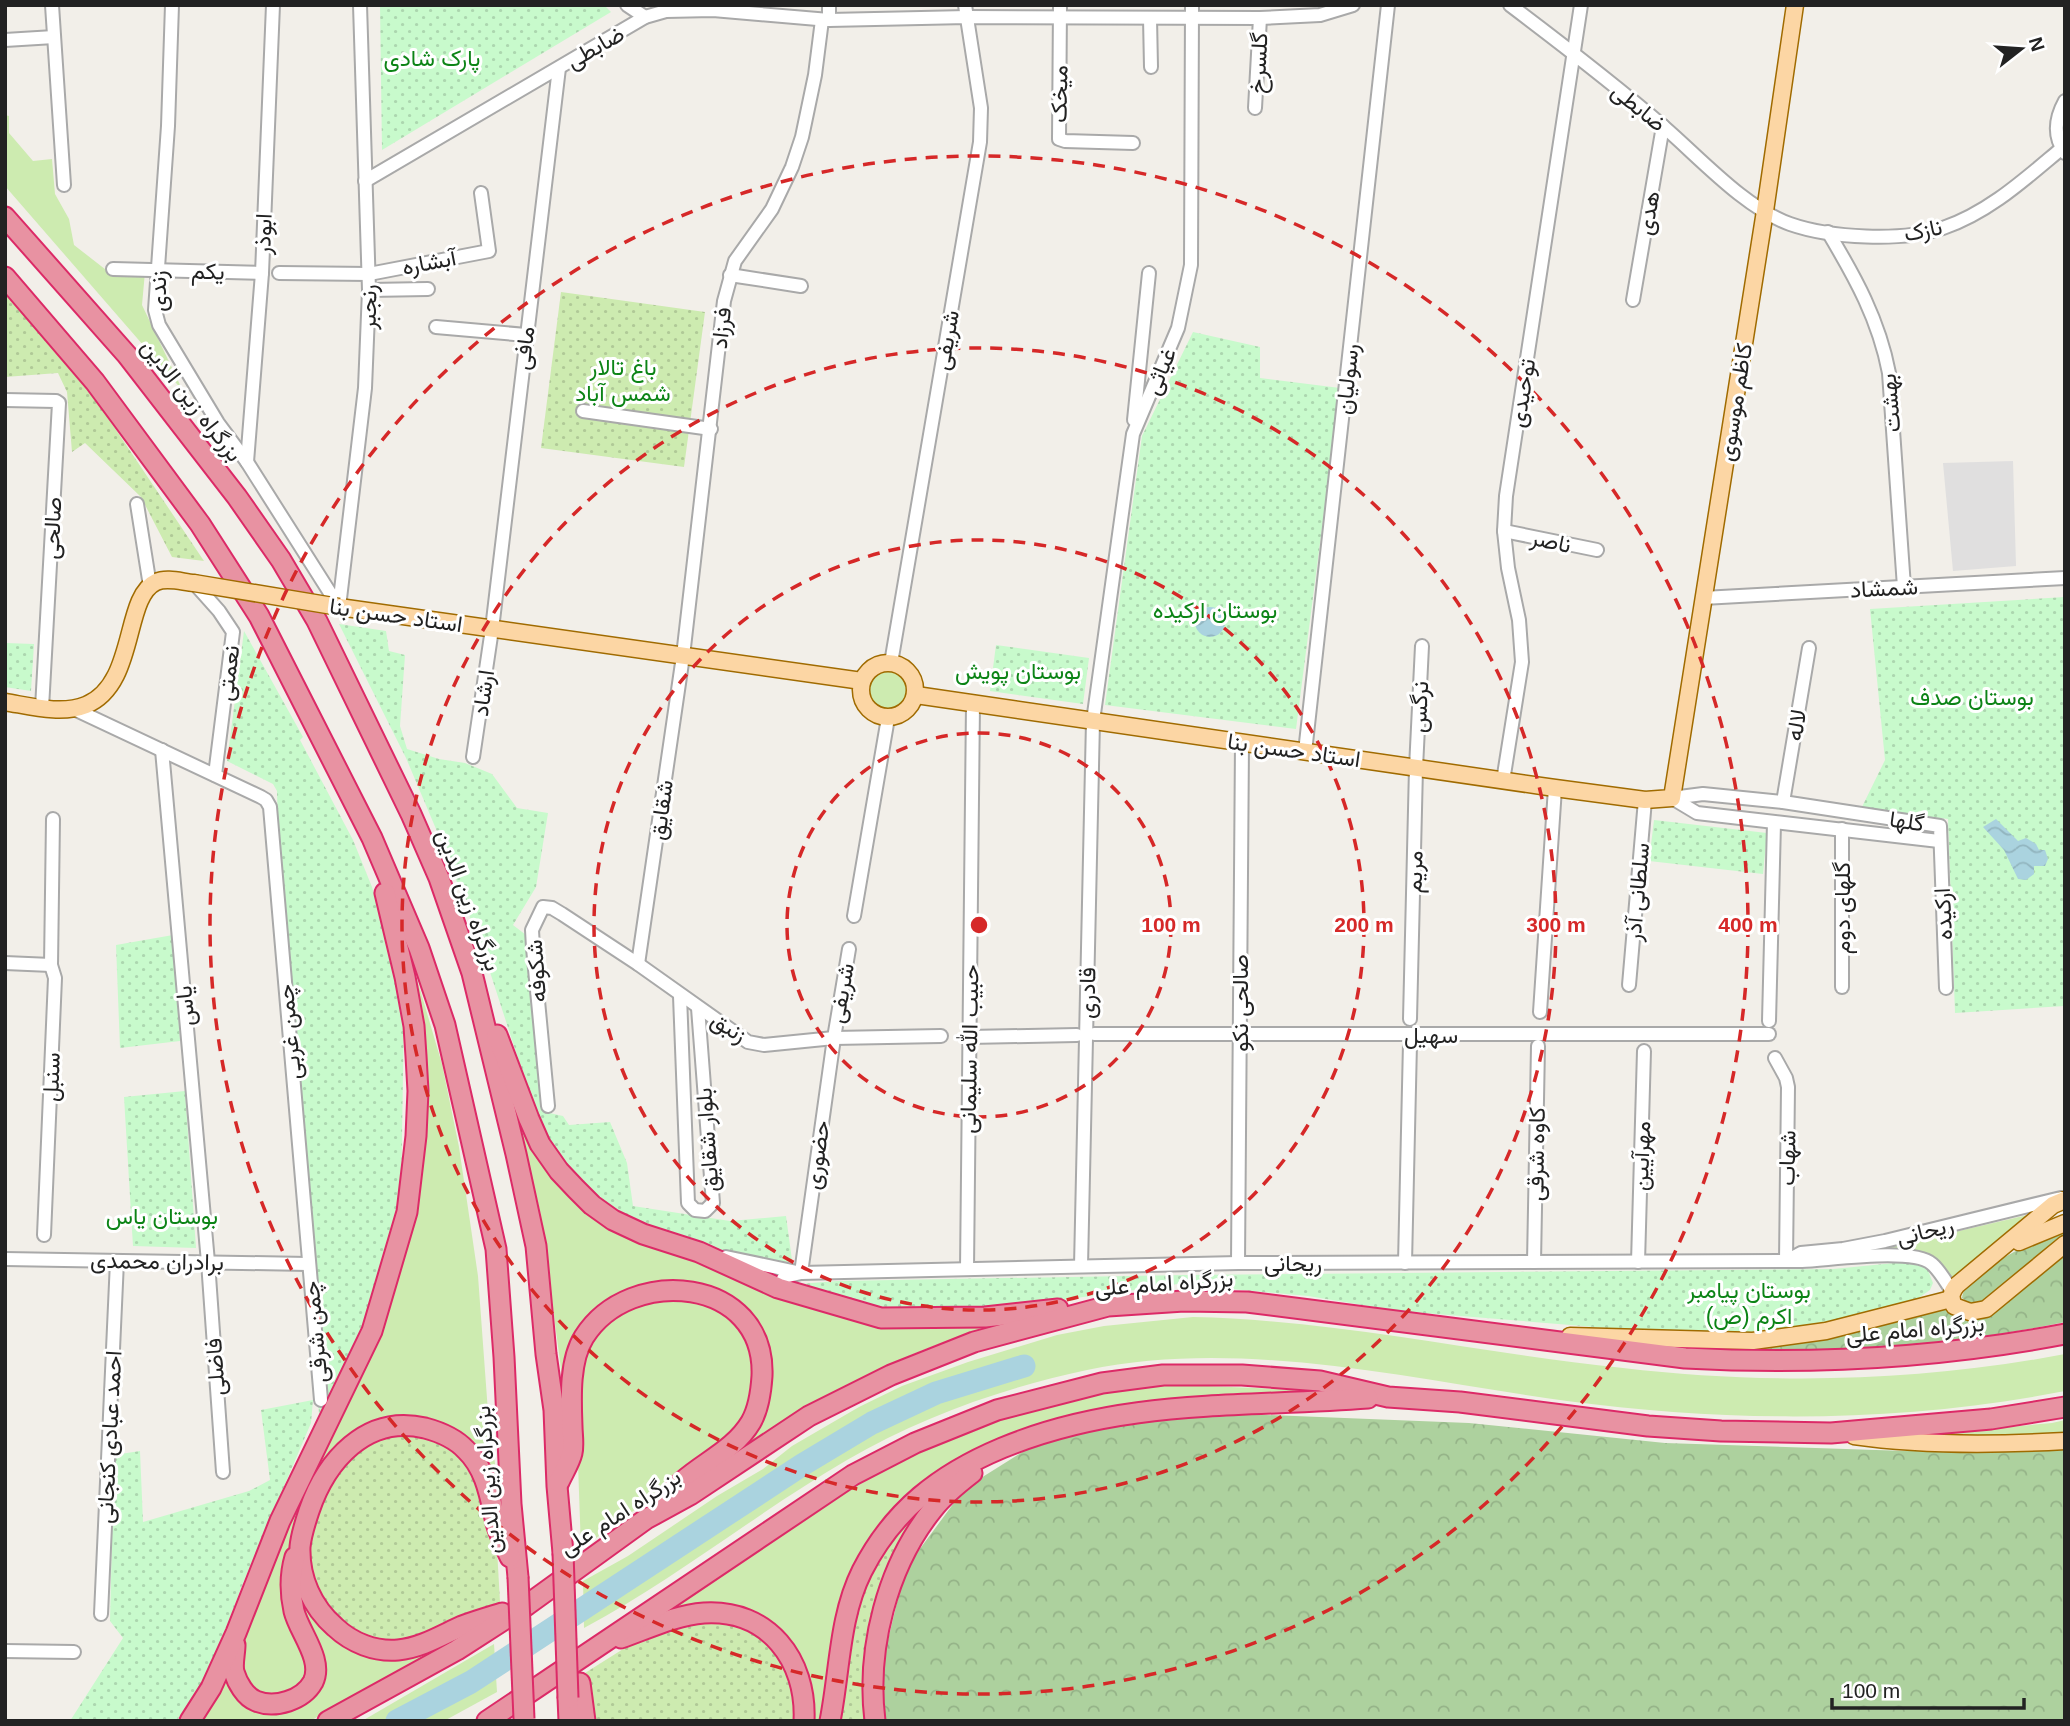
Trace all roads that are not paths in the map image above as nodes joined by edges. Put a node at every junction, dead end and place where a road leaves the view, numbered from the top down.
1 (52, 5) edge
2 (172, 5) edge
3 (273, 5) edge
4 (360, 5) edge
5 (627, 5) edge
6 (633, 5) edge
7 (829, 5) edge
8 (1192, 5) edge
9 (1353, 5) edge
10 (1388, 5) edge
11 (1510, 5) edge
12 (1581, 5) edge
13 (1795, 5) edge
14 (713, 8) edge
15 (966, 11) edge
16 (1060, 11) edge
17 (1302, 11) edge
18 (645, 17) junction
19 (1260, 18) junction
20 (1150, 19) junction
21 (1193, 19) junction
22 (826, 20) junction
23 (54, 37) junction
24 (5, 40) edge
25 (1575, 54) junction
26 (1151, 67) dead end
27 (559, 68) junction
28 (2065, 101) edge
29 (1255, 108) dead end
30 (1663, 126) junction
31 (1133, 144) dead end
32 (2063, 151) edge
33 (365, 181) junction
34 (64, 185) dead end
35 (481, 194) dead end
36 (1765, 211) junction
37 (5, 217) edge
38 (1828, 232) junction
39 (113, 269) dead end
40 (157, 269) junction
41 (262, 273) junction
42 (279, 273) dead end
43 (1149, 273) dead end
44 (369, 274) junction
45 (730, 275) junction
46 (5, 277) edge
47 (801, 286) dead end
48 (428, 289) dead end
49 (369, 290) junction
50 (1633, 300) dead end
51 (436, 327) dead end
52 (526, 335) junction
53 (5, 400) edge
54 (583, 411) dead end
55 (711, 429) junction
56 (1133, 434) junction
57 (247, 462) junction
58 (137, 504) dead end
59 (1504, 531) junction
60 (1597, 550) dead end
61 (2065, 578) edge
62 (194, 583) junction
63 (150, 586) junction
64 (1904, 587) junction
65 (1703, 598) junction
66 (339, 607) junction
67 (492, 629) junction
68 (1422, 646) dead end
69 (1809, 648) dead end
70 (683, 656) junction
71 (891, 663) junction
72 (862, 681) junction
73 (916, 695) junction
74 (5, 702) edge
75 (973, 704) junction
76 (41, 708) junction
77 (72, 708) junction
78 (888, 718) junction
79 (1093, 721) junction
80 (1242, 743) junction
81 (162, 750) junction
82 (1305, 752) junction
83 (473, 757) dead end
84 (1416, 768) junction
85 (215, 775) junction
86 (1503, 781) junction
87 (1555, 788) junction
88 (1672, 798) junction
89 (1645, 800) junction
90 (1783, 802) junction
91 (53, 819) dead end
92 (1774, 823) junction
93 (1842, 829) junction
94 (372, 838) junction
95 (1939, 841) junction
96 (855, 916) dead end
97 (849, 949) dead end
98 (5, 963) edge
99 (638, 964) junction
100 (51, 965) junction
101 (472, 973) junction
102 (1629, 985) dead end
103 (1842, 987) dead end
104 (1946, 988) dead end
105 (680, 996) junction
106 (698, 1008) junction
107 (1540, 1012) dead end
108 (1410, 1019) dead end
109 (1094, 1034) dead end
110 (1077, 1035) dead end
111 (1240, 1035) junction
112 (941, 1036) dead end
113 (970, 1037) junction
114 (834, 1038) junction
115 (1410, 1043) dead end
116 (1538, 1046) dead end
117 (1644, 1051) dead end
118 (1775, 1058) dead end
119 (548, 1106) dead end
120 (2065, 1199) edge
121 (2065, 1223) edge
122 (44, 1236) dead end
123 (2065, 1244) edge
124 (699, 1252) junction
125 (1999, 1252) junction
126 (5, 1259) edge
127 (117, 1261) junction
128 (1786, 1261) junction
129 (208, 1262) junction
130 (1534, 1262) junction
131 (1638, 1262) junction
132 (1405, 1263) junction
133 (309, 1264) junction
134 (1238, 1264) junction
135 (1081, 1266) junction
136 (967, 1269) junction
137 (801, 1273) junction
138 (778, 1288) junction
139 (1951, 1295) junction
140 (1108, 1306) junction
141 (2065, 1334) edge
142 (1510, 1335) junction
143 (1388, 1397) junction
144 (321, 1400) dead end
145 (2065, 1407) edge
146 (1831, 1433) junction
147 (2065, 1441) edge
148 (1009, 1445) junction
149 (223, 1472) dead end
150 (557, 1486) junction
151 (646, 1518) junction
152 (302, 1537) junction
153 (518, 1577) junction
154 (527, 1605) junction
155 (101, 1614) dead end
156 (565, 1626) junction
157 (236, 1633) junction
158 (597, 1646) junction
159 (5, 1651) edge
160 (74, 1652) dead end
161 (490, 1720) edge
162 (524, 1720) edge
163 (190, 1721) edge
164 (328, 1721) edge
165 (569, 1721) edge
166 (585, 1721) edge
167 (804, 1721) edge
168 (830, 1721) edge
169 (875, 1721) edge

1 - 23 street
2 - 40 street, زندی
3 - 41 street, ابوذر
4 - 33 street, رنجبر
5 - 18 street
6 - 18 street
7 - 22 street
8 - 21 street, غیاثی
9 - 17 street, ضابطی
10 - 82 street, رسولیان
11 - 25 street, ضابطی
12 - 25 street, توحیدی
13 - 36 main road, کاظم موسوی
14 - 18 street, ضابطی
14 - 22 street, ضابطی
15 - 16 street, ضابطی
15 - 22 street, ضابطی
15 - 71 street, شریفی
16 - 20 street, ضابطی
16 - 31 street, میخک
17 - 19 street, ضابطی
18 - 27 street, ضابطی
19 - 21 street, ضابطی
19 - 29 street, گلسرخ
20 - 21 street, ضابطی
20 - 26 street
21 - 56 street, غیاثی
22 - 45 street, فرزاد
23 - 24 street
23 - 34 street
25 - 30 street, ضابطی
25 - 59 street, توحیدی
27 - 33 street, ضابطی
27 - 52 street, مافی
28 - 32 street
30 - 36 street, ضابطی
30 - 50 street, هدی
32 - 38 street, نازک
33 - 44 street, رنجبر
35 - 44 street, آبشاره
36 - 38 street, نازک
36 - 65 main road, کاظم موسوی
37 - 101 highway, بزرگراه زین الدین
38 - 64 street, بهشت
39 - 40 street, یکم
40 - 41 street, یکم
40 - 57 street, زندی
41 - 57 street, ابوذر
42 - 44 street
43 - 56 street
44 - 49 street, رنجبر
45 - 47 street
45 - 55 street, فرزاد
46 - 94 highway, بزرگراه زین الدین
48 - 49 street
49 - 66 street, رنجبر
51 - 52 street
52 - 67 street, مافی
53 - 76 street, صالحی
54 - 55 street
55 - 70 street, فرزاد
56 - 79 street, غیاثی
57 - 66 street, زندی
58 - 63 street
59 - 60 street, ناصر
59 - 86 street, توحیدی
61 - 64 street, شمشاد
62 - 63 main road, استاد حسن بنا
62 - 66 main road, استاد حسن بنا, bridge
62 - 85 street, نعمتی
63 - 77 main road
64 - 65 street, شمشاد
65 - 88 main road, کاظم موسوی
66 - 67 main road, استاد حسن بنا
67 - 70 main road, استاد حسن بنا
67 - 83 street, ارشاد
68 - 84 street, نرگس
69 - 90 street, لاله
70 - 72 main road, استاد حسن بنا
70 - 99 street, شقایق
71 - 72 main road
71 - 73 main road
72 - 78 main road
73 - 75 main road, استاد حسن بنا
73 - 78 main road
74 - 76 main road
75 - 79 main road, استاد حسن بنا
75 - 113 street, حبیب الله سلیمانی
76 - 77 main road
77 - 81 street
78 - 96 street
79 - 80 main road, استاد حسن بنا
79 - 135 street, قادری
80 - 82 main road, استاد حسن بنا
80 - 111 street, صالحی نکو
81 - 85 street
81 - 129 street, یاس
82 - 84 main road, استاد حسن بنا
84 - 86 main road, استاد حسن بنا
84 - 108 street, مریم
85 - 133 street, چمن غربی
86 - 87 main road, استاد حسن بنا
87 - 89 main road, استاد حسن بنا
87 - 107 street
88 - 89 main road, استاد حسن بنا
88 - 90 street, گلها
88 - 92 street, گلها
89 - 102 street, سلطانی آذر
90 - 95 street, گلها
91 - 100 street, سنبل
92 - 93 street, گلها
92 - 111 street, سهیل
93 - 95 street, گلها
93 - 103 street, گلهای دوم
94 - 153 highway, بزرگراه زین الدین
94 - 157 highway
95 - 104 street, ارکیده
97 - 114 street, شریفی
98 - 100 street
99 - 105 street, زنبق
99 - 119 street, شکوفه
100 - 122 street, سنبل
101 - 124 highway
101 - 150 highway, بزرگراه زین الدین
105 - 106 street, زنبق
105 - 106 street, بلوار شقایق
106 - 114 street, زنبق
109 - 111 street, سهیل
110 - 113 street
111 - 134 street, صالحی نکو
112 - 114 street
113 - 136 street, حبیب الله سلیمانی
114 - 137 street, حضوری
115 - 132 street
116 - 130 street, کاوه شرقی
117 - 131 street, مهرآیین
118 - 128 street, شهاب
120 - 125 main road, ریحانی
120 - 128 street, ریحانی
121 - 125 main road
123 - 139 main road, ریحانی
124 - 137 street, ریحانی
124 - 138 highway
125 - 139 main road, ریحانی
126 - 127 street, برادران محمدی
127 - 129 street, برادران محمدی
127 - 155 street, احمد عبادی کنجانی
128 - 131 street, ریحانی
128 - 139 street, ریحانی
129 - 133 street, برادران محمدی
129 - 149 street, فاضلی
130 - 131 street, ریحانی
130 - 132 street, ریحانی
132 - 134 street, ریحانی
133 - 144 street, چمن شرقی
134 - 135 street, ریحانی
135 - 136 street, ریحانی
136 - 137 street, ریحانی
137 - 138 street
138 - 140 highway
139 - 142 main road
140 - 142 highway, بزرگراه امام علی
140 - 151 highway, بزرگراه امام علی
141 - 142 highway, بزرگراه امام علی
143 - 146 highway
143 - 148 highway
143 - 158 highway
145 - 146 highway
146 - 147 main road
148 - 168 highway
148 - 169 highway
150 - 151 highway
150 - 156 highway, بزرگراه زین الدین, bridge
151 - 154 highway, بزرگراه امام علی
152 - 153 highway
152 - 154 highway
152 - 157 highway
153 - 162 highway, بزرگراه زین الدین, bridge
154 - 164 highway, بزرگراه امام علی
156 - 165 highway, بزرگراه زین الدین, bridge
156 - 166 highway, bridge
157 - 163 highway
158 - 161 highway
158 - 167 highway
159 - 160 street

